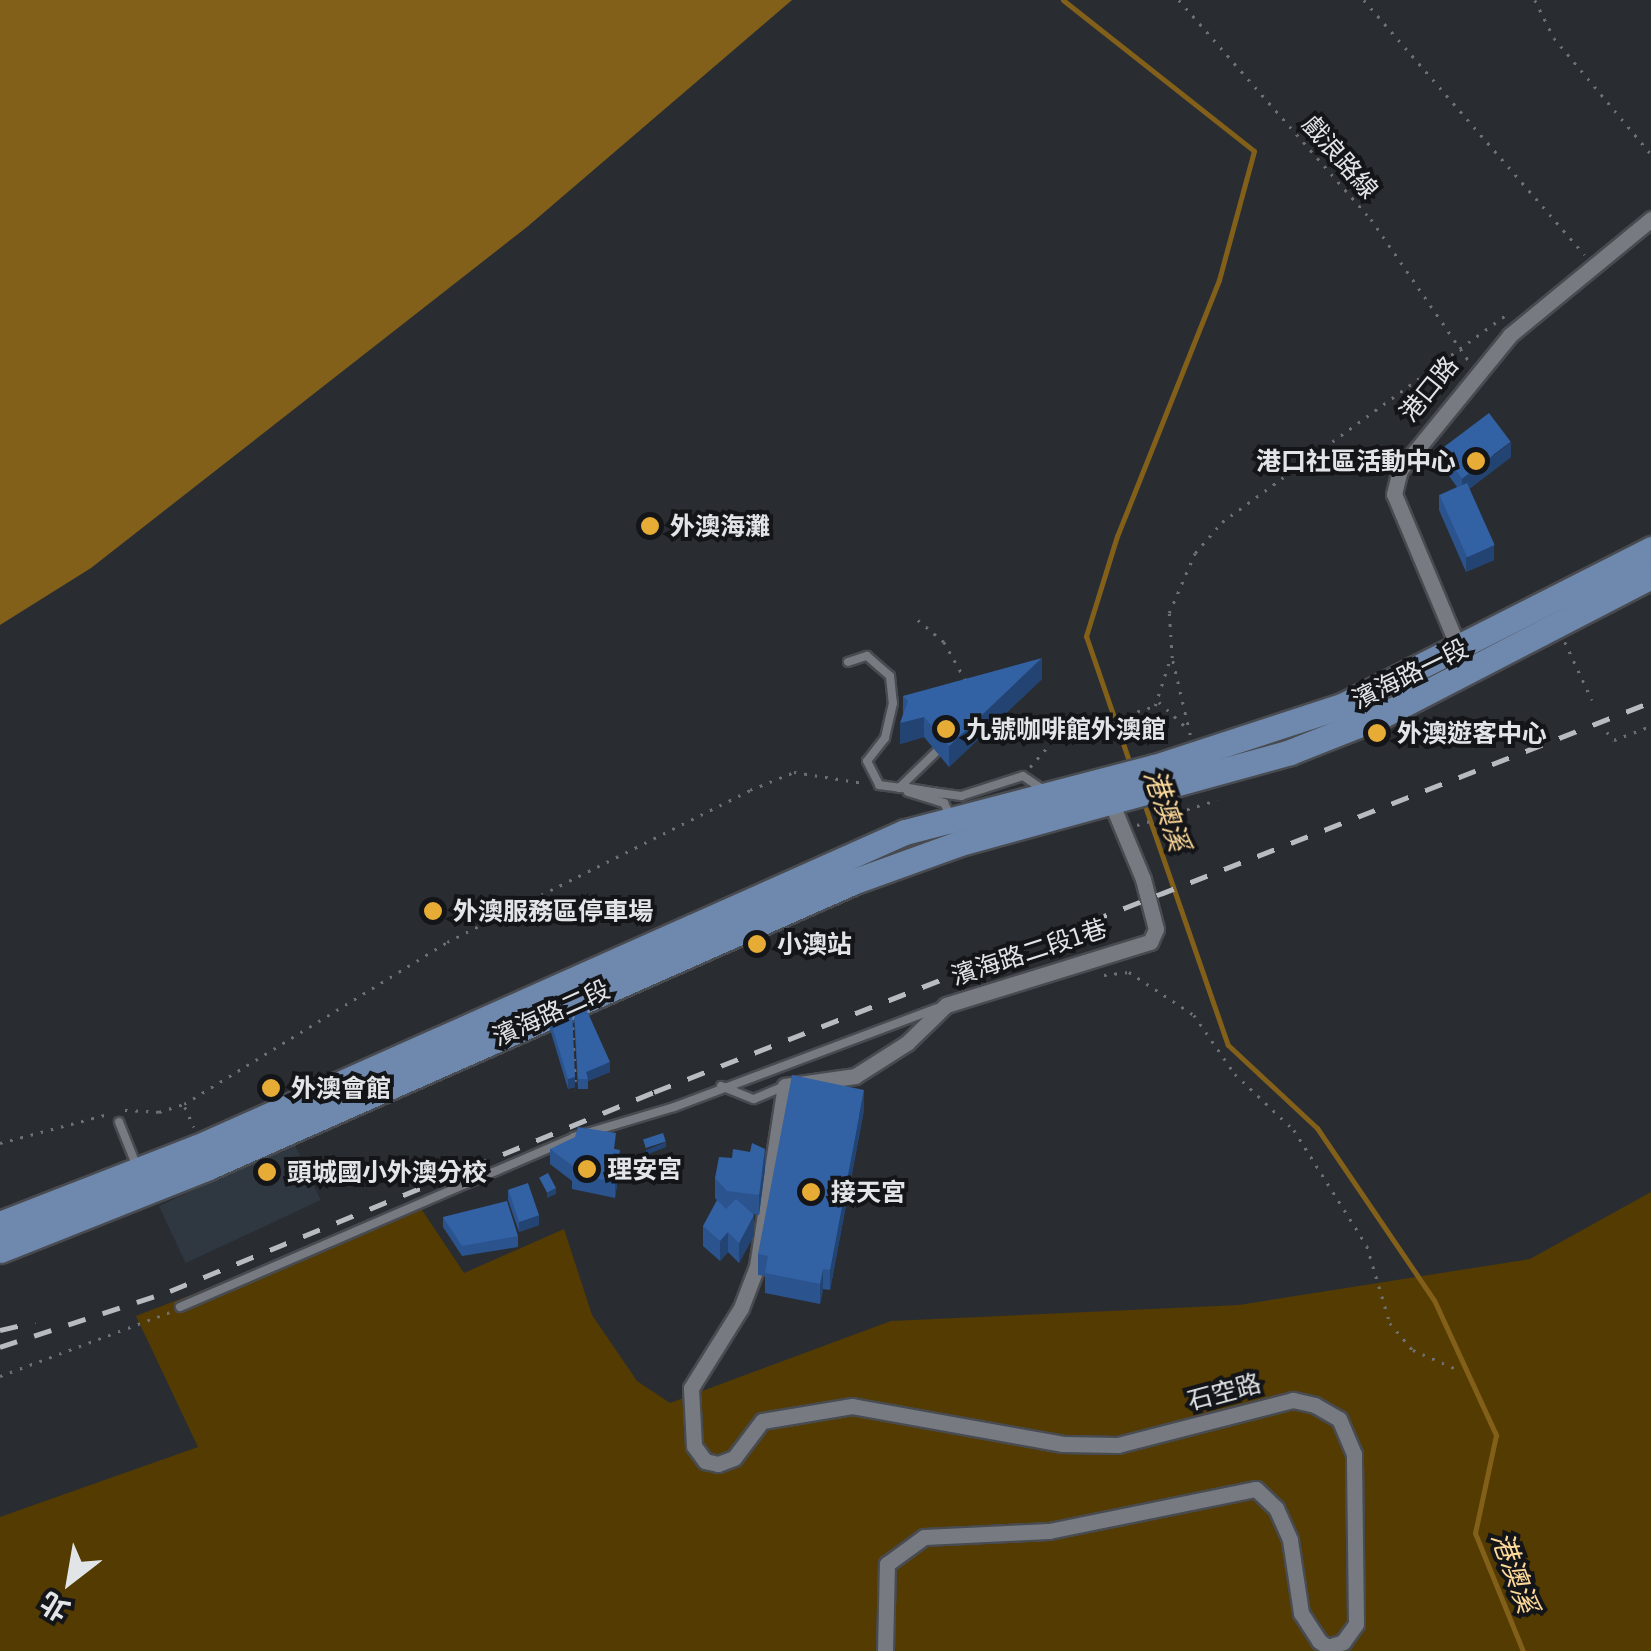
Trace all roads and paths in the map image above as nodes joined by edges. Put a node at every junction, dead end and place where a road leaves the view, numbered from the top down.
1 (1179, 0) edge
2 (1364, 0) edge
3 (1536, 0) edge
4 (1651, 154) edge
5 (1651, 219) edge
6 (1597, 243) dead end
7 (1584, 254) junction
8 (1571, 264) dead end
9 (1518, 307) dead end
10 (1461, 348) junction
11 (1651, 549) edge
12 (1651, 576) edge
13 (918, 620) dead end
14 (1557, 625) junction
15 (1172, 658) junction
16 (1465, 661) junction
17 (848, 662) dead end
18 (977, 692) edge
19 (1592, 700) dead end
20 (1158, 701) junction
21 (1010, 712) dead end
22 (1651, 726) edge
23 (1189, 731) junction
24 (1606, 732) dead end
25 (1012, 733) dead end
26 (1191, 740) dead end
27 (936, 752) edge
28 (1022, 776) junction
29 (879, 786) junction
30 (899, 788) junction
31 (1106, 790) junction
32 (1049, 793) junction
33 (1217, 800) dead end
34 (947, 806) junction
35 (1132, 826) dead end
36 (851, 870) junction
37 (1099, 976) dead end
38 (564, 1002) junction
39 (946, 1005) junction
40 (721, 1086) junction
41 (785, 1086) junction
42 (576, 1090) edge
43 (184, 1104) junction
44 (119, 1122) dead end
45 (0, 1143) edge
46 (200, 1149) junction
47 (138, 1171) junction
48 (0, 1224) edge
49 (0, 1250) edge
50 (180, 1307) joint
51 (1461, 1372) dead end
52 (0, 1376) edge
53 (885, 1651) edge

1 - 10 path, 戲浪路線
2 - 7 path
3 - 4 path
5 - 16 street, 港口路
6 - 7 path
7 - 8 path
9 - 10 path
10 - 15 path
11 - 16 main road, 濱海路一段
12 - 14 main road, 濱海路一段
13 - 18 path
14 - 16 main road, 濱海路一段
14 - 19 path
15 - 20 path
15 - 23 path
16 - 31 main road, 濱海路一段
17 - 29 lane
20 - 23 path
20 - 28 path
21 - 25 path
22 - 24 path
23 - 26 path
27 - 30 lane
28 - 32 lane
28 - 34 lane
29 - 30 lane
29 - 43 path
30 - 34 lane
30 - 34 lane
31 - 32 main road, 濱海路二段
31 - 36 main road, 濱海路二段
31 - 39 street, 濱海路二段1巷
32 - 34 main road, 濱海路二段
33 - 35 path
34 - 36 main road, 濱海路二段
36 - 38 main road, 濱海路二段
37 - 51 path
38 - 42 path
38 - 46 main road, 濱海路二段
39 - 40 lane
39 - 41 street, 濱海路二段1巷
40 - 41 lane, 濱海路二段1巷
40 - 50 lane
41 - 53 street, 石空路
43 - 45 path
43 - 46 path
44 - 47 lane
46 - 47 main road, 濱海路二段
46 - 49 main road, 濱海路二段
47 - 48 main road, 濱海路二段
50 - 52 path

